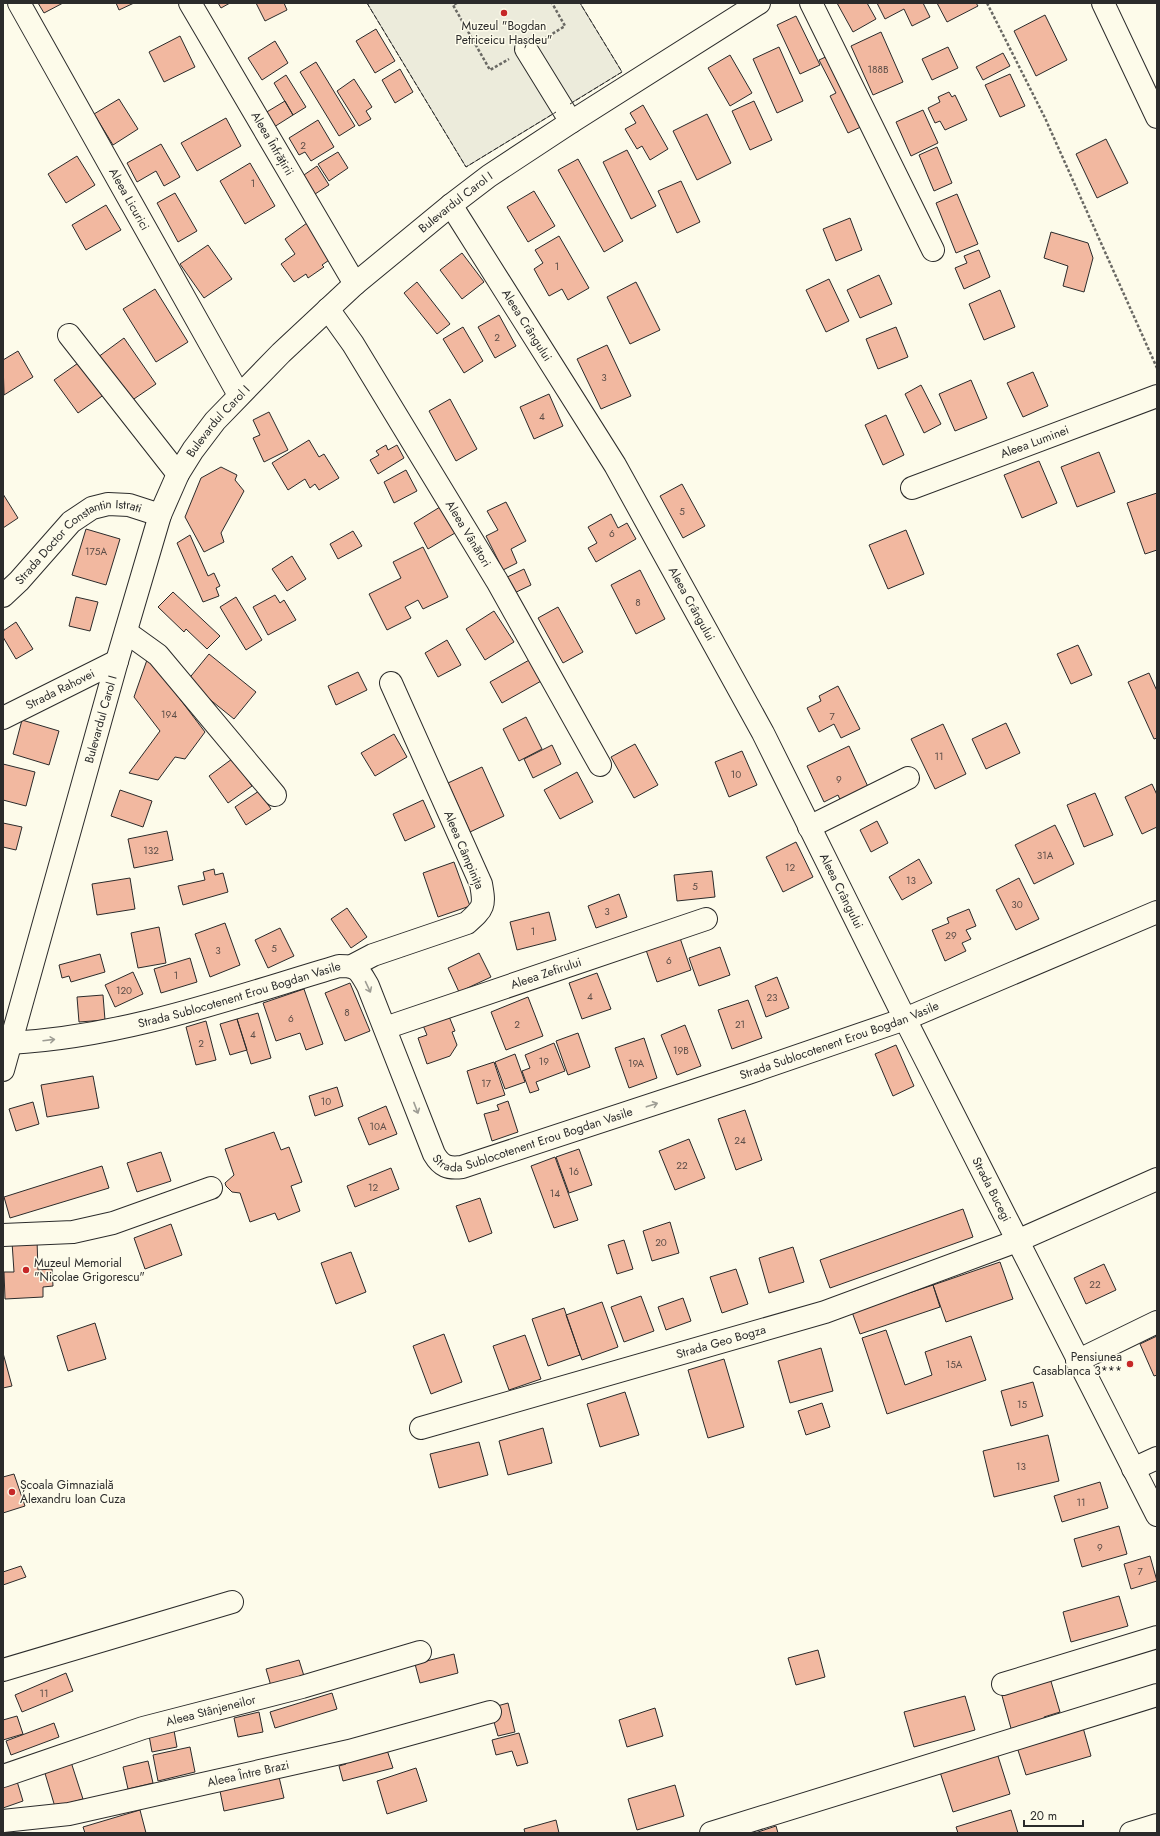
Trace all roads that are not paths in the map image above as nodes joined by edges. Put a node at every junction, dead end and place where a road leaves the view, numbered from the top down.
1 (20, 3) edge
2 (190, 3) edge
3 (759, 3) edge
4 (811, 3) edge
5 (1103, 3) edge
6 (526, 49) road end
7 (1157, 117) edge
8 (571, 122) junction
9 (451, 205) junction
10 (933, 250) dead end
11 (355, 284) junction
12 (328, 309) junction
13 (69, 335) dead end
14 (239, 395) junction
15 (1157, 396) edge
16 (178, 474) junction
17 (912, 488) dead end
18 (160, 515) junction
19 (3, 596) edge
20 (126, 632) junction
21 (117, 661) junction
22 (391, 683) dead end
23 (3, 718) edge
24 (600, 765) dead end
25 (908, 778) dead end
26 (275, 795) dead end
27 (809, 827) junction
28 (1157, 912) edge
29 (706, 919) dead end
30 (352, 966) junction
31 (905, 1019) junction
32 (385, 1028) junction
33 (10, 1043) junction
34 (3, 1070) edge
35 (1157, 1179) edge
36 (212, 1188) dead end
37 (3, 1236) edge
38 (1017, 1241) junction
39 (1157, 1322) edge
40 (1077, 1361) junction
41 (421, 1428) dead end
42 (1157, 1458) edge
43 (1133, 1469) junction
44 (1157, 1515) edge
45 (232, 1602) dead end
46 (1157, 1637) edge
47 (420, 1652) dead end
48 (3, 1670) edge
49 (1003, 1684) dead end
50 (1157, 1695) edge
51 (490, 1712) dead end
52 (3, 1776) edge
53 (3, 1821) edge
54 (1157, 1825) edge
55 (711, 1833) edge
56 (1131, 1833) edge

1 - 14 street, Aleea Licurici
2 - 11 street, Aleea Înfrățirii
3 - 8 street, Bulevardul Carol I
4 - 10 street
5 - 7 street
6 - 8 street
8 - 9 street, Bulevardul Carol I
9 - 11 street, Bulevardul Carol I
9 - 27 street, Aleea Crângului
11 - 12 street, Bulevardul Carol I
12 - 14 street, Bulevardul Carol I
12 - 24 street, Aleea Vânători
13 - 16 street
14 - 16 street, Bulevardul Carol I
15 - 17 street, Aleea Luminei
16 - 18 street, Bulevardul Carol I
18 - 19 street, Strada Doctor Constantin Istrati
18 - 20 street, Bulevardul Carol I
20 - 21 street, Bulevardul Carol I
20 - 26 street
21 - 23 street, Strada Rahovei
21 - 33 street, Bulevardul Carol I
22 - 30 street, Aleea Câmpinița
25 - 27 street
27 - 31 street, Aleea Crângului
28 - 31 street, Strada Sublocotenent Erou Bogdan Vasile
29 - 32 street, Aleea Zefirului
30 -> 32 street, Strada Sublocotenent Erou Bogdan Vasile
33 -> 30 street, Strada Sublocotenent Erou Bogdan Vasile
32 -> 31 street, Strada Sublocotenent Erou Bogdan Vasile
31 - 38 street, Strada Bucegi
33 - 34 street, Bulevardul Carol I
35 - 38 street, Strada Geo Bogza
36 - 37 street
38 - 40 street, Strada Bucegi
38 - 41 street, Strada Geo Bogza
39 - 40 street
40 - 43 street, Strada Bucegi
42 - 43 street
43 - 44 street, Strada Bucegi
45 - 48 street
46 - 49 street
47 - 52 street, Aleea Stânjeneilor
50 - 55 street
51 - 53 street, Aleea Între Brazi
54 - 56 street

